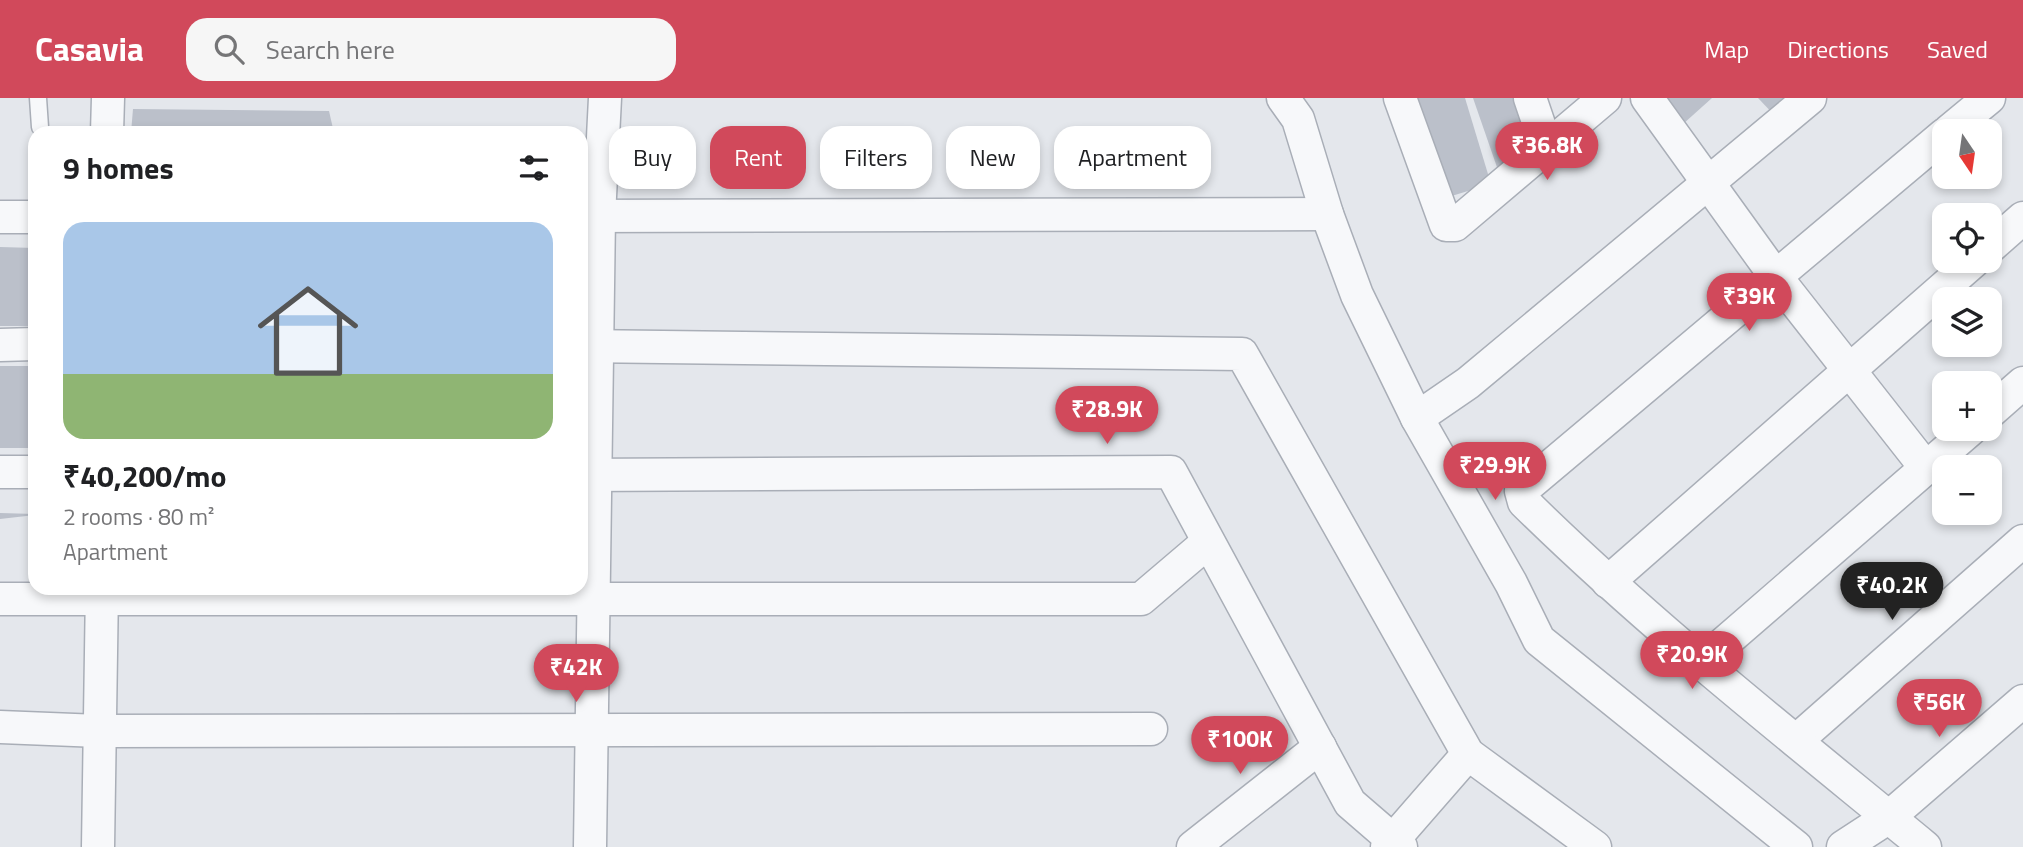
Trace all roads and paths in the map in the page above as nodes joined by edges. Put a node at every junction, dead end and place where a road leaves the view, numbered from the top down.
1 (38, 98) edge
2 (108, 98) edge
3 (605, 98) edge
4 (1283, 98) edge
5 (1400, 98) edge
6 (1530, 98) edge
7 (1605, 98) edge
8 (1647, 98) edge
9 (1810, 98) edge
10 (1989, 98) edge
11 (1964, 119) edge
12 (40, 126) edge
13 (107, 126) edge
14 (1932, 145) edge
15 (1547, 148) junction
16 (1708, 183) junction
17 (1326, 214) junction
18 (590, 216) edge
19 (0, 217) edge
20 (28, 217) edge
21 (2023, 218) edge
22 (2002, 236) edge
23 (1961, 273) edge
24 (1776, 276) junction
25 (28, 344) edge
26 (0, 345) edge
27 (589, 346) edge
28 (1849, 370) junction
29 (2023, 383) edge
30 (2002, 401) edge
31 (1417, 418) junction
32 (1957, 441) edge
33 (1926, 468) junction
34 (0, 472) edge
35 (28, 472) edge
36 (588, 475) edge
37 (2023, 541) edge
38 (1208, 542) junction
39 (1608, 582) junction
40 (61, 595) edge
41 (102, 595) edge
42 (266, 595) edge
43 (0, 598) edge
44 (593, 599) junction
45 (1701, 663) junction
46 (2023, 701) edge
47 (0, 727) edge
48 (1151, 729) dead end
49 (592, 730) junction
50 (99, 731) junction
51 (1796, 741) junction
52 (1320, 747) junction
53 (1468, 754) junction
54 (1889, 817) junction
55 (1394, 845) edge
56 (98, 847) edge
57 (590, 847) edge
58 (1193, 847) edge
59 (1595, 847) edge
60 (1796, 847) edge
61 (1843, 847) edge
62 (1925, 847) edge

1 - 12 lane
2 - 13 street
3 - 18 street
4 - 17 street
5 - 15 street
6 - 15 street
7 - 15 street
8 - 16 street
9 - 16 street
10 - 11 street
14 - 24 street
16 - 24 street
16 - 31 street
17 - 18 street
17 - 31 street
18 - 27 street
19 - 20 street
21 - 22 street
23 - 28 street
24 - 28 street
24 - 39 street
25 - 26 street
27 - 36 street
27 - 53 street
28 - 33 street
28 - 39 street
29 - 30 street
31 - 60 street
32 - 33 street
33 - 45 street
34 - 35 street
36 - 38 street
36 - 44 street
37 - 51 street
38 - 44 street
38 - 52 street
39 - 45 street
40 - 43 street
41 - 50 street
42 - 44 street
44 - 49 street
45 - 51 street
46 - 54 street
47 - 50 street
48 - 49 street
49 - 50 street
49 - 57 street
50 - 56 street
51 - 54 street
52 - 55 street
52 - 58 street
53 - 55 street
53 - 59 street
54 - 61 street
54 - 62 street

